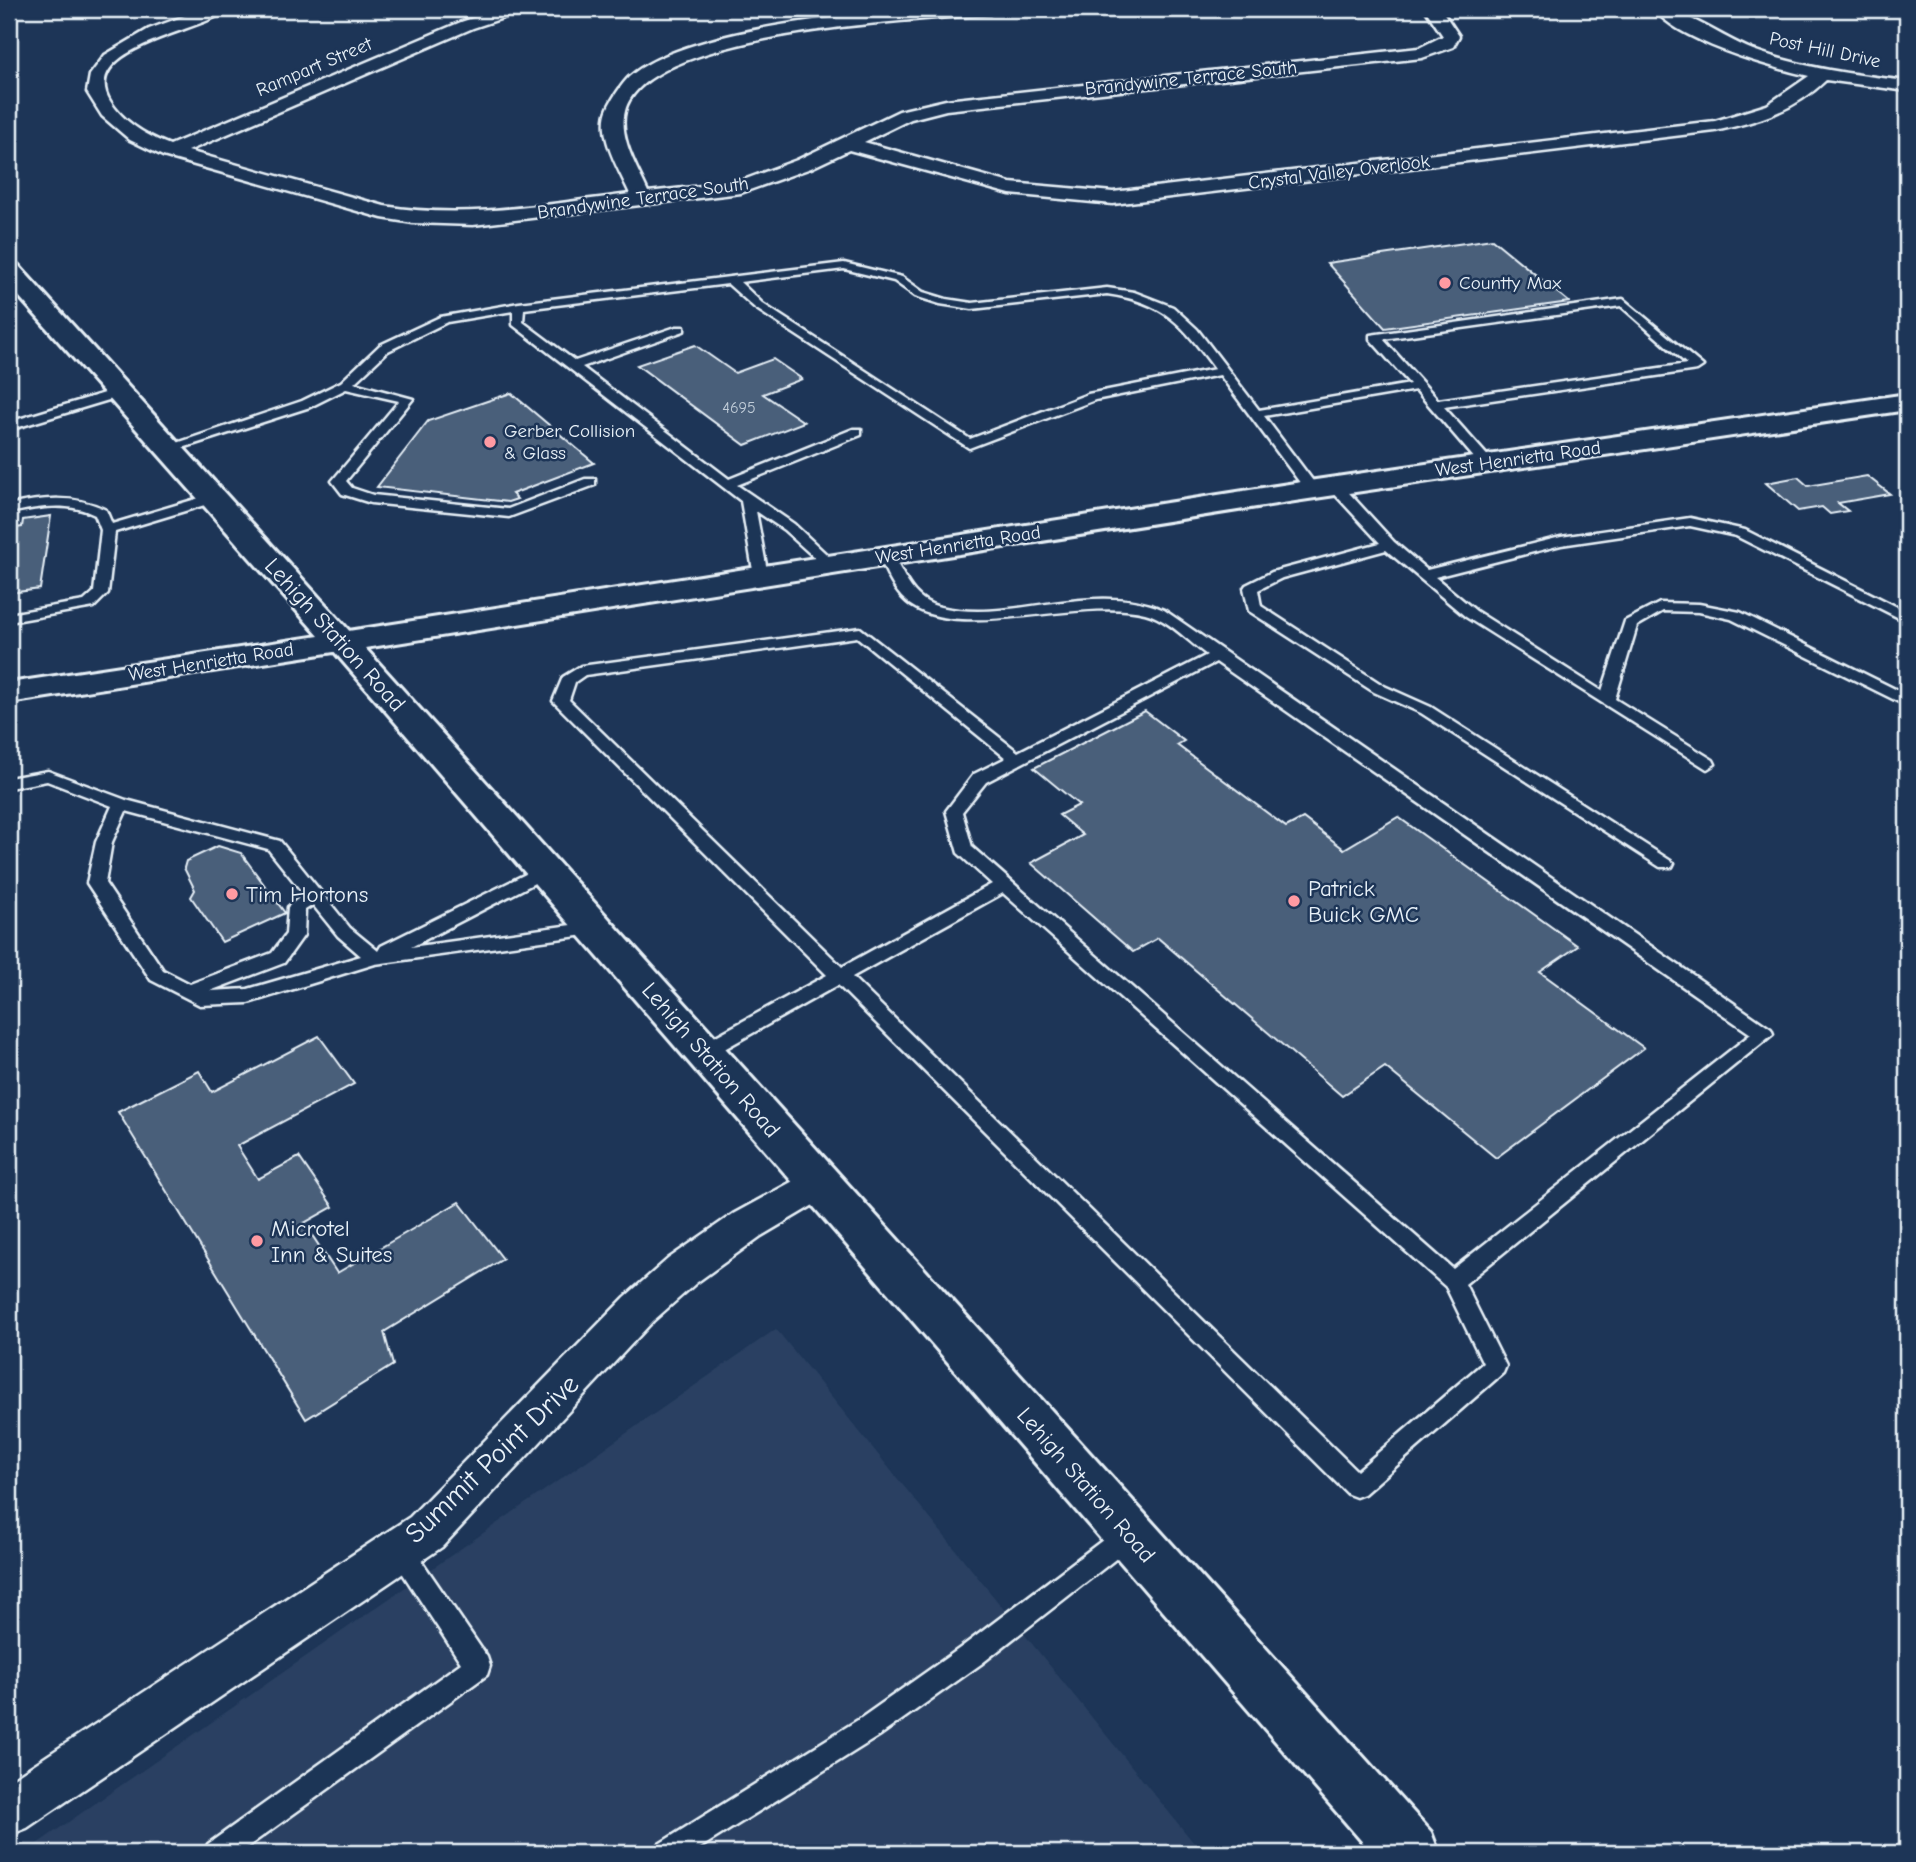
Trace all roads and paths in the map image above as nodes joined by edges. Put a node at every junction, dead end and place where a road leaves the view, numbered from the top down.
1 (219, 9) edge
2 (515, 9) edge
3 (990, 9) edge
4 (1433, 9) edge
5 (1662, 9) edge
6 (1822, 74) junction
7 (1907, 86) edge
8 (847, 143) junction
9 (170, 152) junction
10 (642, 200) junction
11 (9, 270) edge
12 (731, 280) junction
13 (519, 306) junction
14 (680, 329) dead end
15 (573, 366) junction
16 (1223, 371) junction
17 (345, 385) junction
18 (1419, 386) junction
19 (118, 393) junction
20 (1907, 402) edge
21 (1436, 404) junction
22 (1256, 414) junction
23 (9, 426) edge
24 (857, 432) dead end
25 (168, 448) junction
26 (1487, 464) junction
27 (590, 482) dead end
28 (728, 484) junction
29 (1324, 488) junction
30 (213, 498) junction
31 (747, 499) junction
32 (9, 509) edge
33 (108, 530) junction
34 (1389, 545) junction
35 (886, 556) junction
36 (831, 565) junction
37 (1424, 575) junction
38 (761, 576) junction
39 (9, 618) edge
40 (1907, 618) edge
41 (342, 642) junction
42 (1217, 656) junction
43 (9, 693) edge
44 (1607, 700) junction
45 (1907, 701) edge
46 (1017, 759) junction
47 (1707, 764) dead end
48 (9, 782) edge
49 (121, 804) junction
50 (1666, 863) dead end
51 (544, 872) junction
52 (1003, 885) junction
53 (315, 896) junction
54 (593, 928) junction
55 (375, 958) junction
56 (840, 976) junction
57 (188, 992) junction
58 (703, 1052) junction
59 (819, 1183) junction
60 (1453, 1281) junction
61 (1129, 1535) junction
62 (400, 1549) junction
63 (9, 1810) edge
64 (217, 1853) edge
65 (668, 1853) edge
66 (1410, 1853) edge

1 - 9 street, Brandywine Terrace South
2 - 9 street, Rampart Street
3 - 10 street
4 - 8 street, Brandywine Terrace South
5 - 6 street, Post Hill Drive
6 - 7 street, Post Hill Drive
6 - 8 street, Crystal Valley Overlook
8 - 10 street, Brandywine Terrace South
9 - 10 street, Brandywine Terrace South
11 - 19 main road, Lehigh Station Road
12 - 13 lane
12 - 16 lane
12 - 16 lane
13 - 15 lane
13 - 17 lane
14 - 15 lane
15 - 28 lane
16 - 22 lane
17 - 25 lane
17 - 27 lane
18 - 21 lane
18 - 21 lane
18 - 22 lane
19 - 23 lane
19 - 25 main road, Lehigh Station Road
20 - 26 main road, West Henrietta Road
21 - 26 lane
22 - 29 lane
24 - 28 lane
25 - 30 main road, Lehigh Station Road
26 - 29 main road, West Henrietta Road
28 - 31 lane
29 - 34 lane
29 - 35 main road, West Henrietta Road
30 - 33 lane
30 - 41 main road, Lehigh Station Road
31 - 36 lane
31 - 38 lane
32 - 33 lane
33 - 39 lane
34 - 37 lane
34 - 50 lane
35 - 36 main road, West Henrietta Road
35 - 42 lane
36 - 38 main road, West Henrietta Road
37 - 40 lane
37 - 44 lane
38 - 41 main road, West Henrietta Road
41 - 43 main road, West Henrietta Road
41 - 51 main road, Lehigh Station Road
42 - 46 lane
42 - 60 lane
44 - 45 lane
44 - 47 lane
46 - 52 lane
46 - 56 lane
48 - 49 lane
49 - 53 lane
49 - 57 lane
51 - 54 main road, Lehigh Station Road
51 - 55 lane
52 - 56 lane
52 - 60 lane
53 - 55 lane
53 - 57 lane
54 - 55 lane
54 - 58 main road, Lehigh Station Road
55 - 57 lane
56 - 58 lane
56 - 60 lane
58 - 59 main road, Lehigh Station Road
59 - 61 main road, Lehigh Station Road
59 - 62 street, Summit Point Drive
61 - 65 lane
61 - 66 main road, Lehigh Station Road
62 - 63 street, Summit Point Drive
62 - 64 lane

